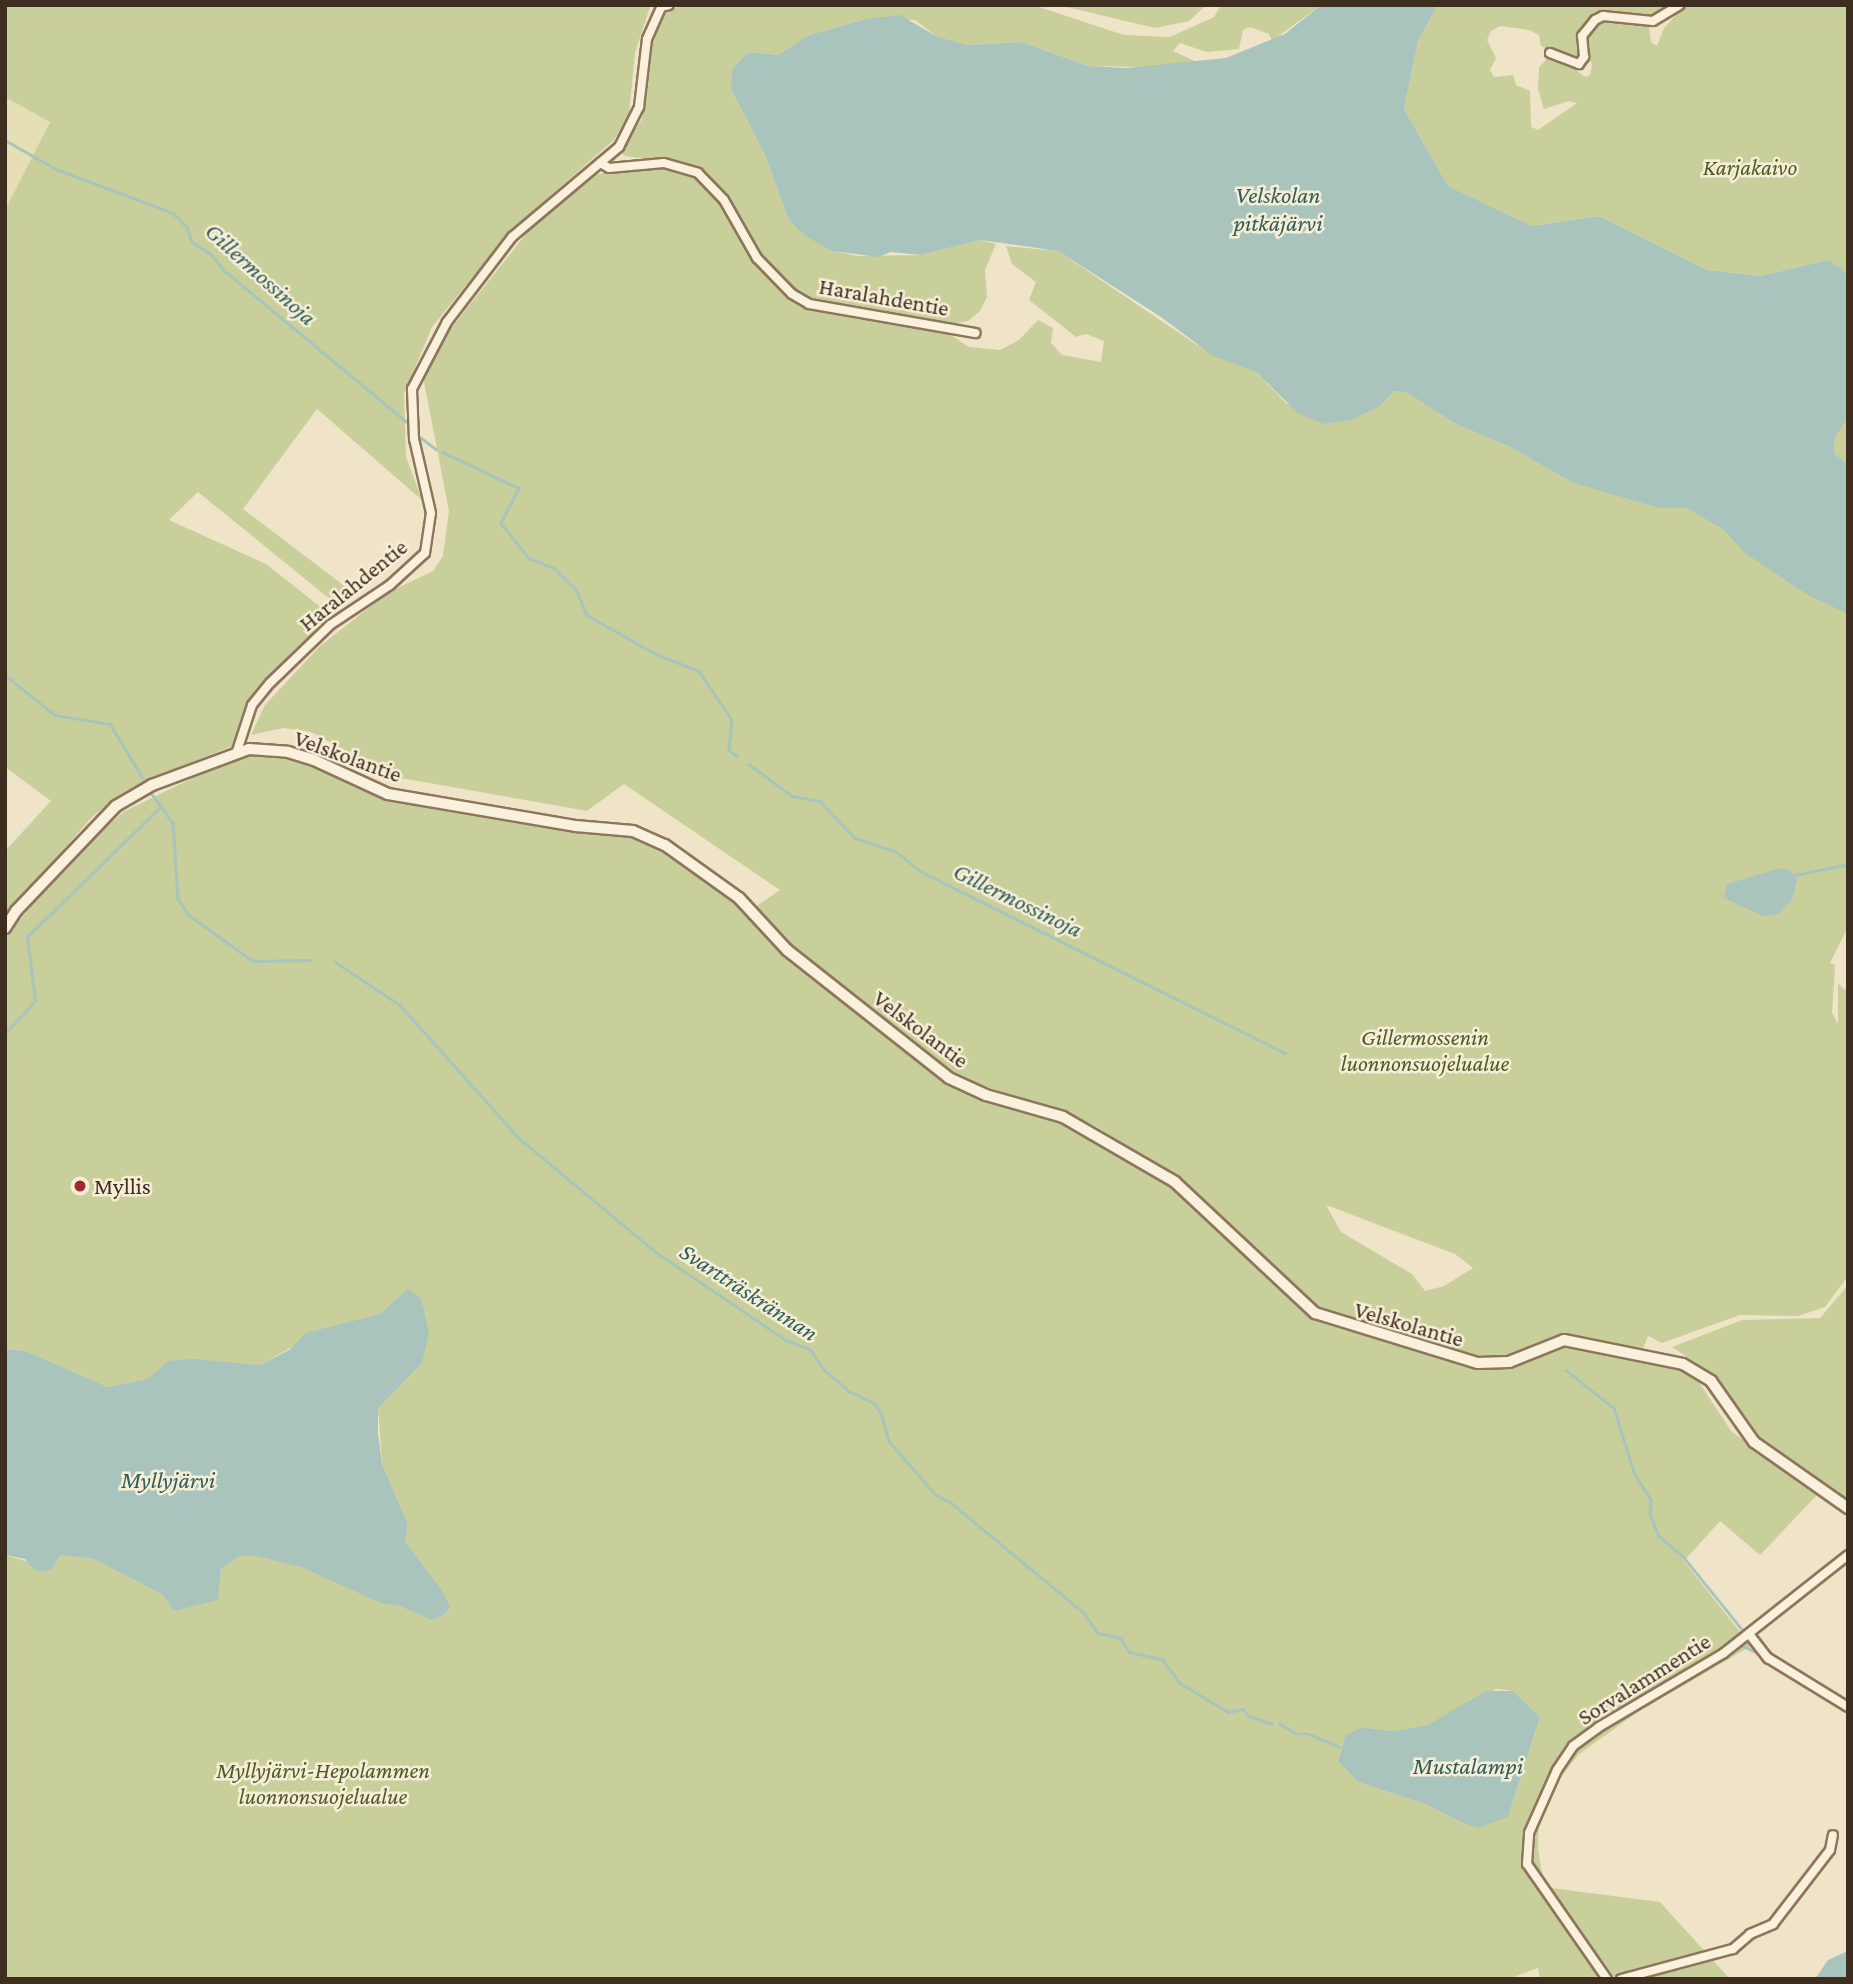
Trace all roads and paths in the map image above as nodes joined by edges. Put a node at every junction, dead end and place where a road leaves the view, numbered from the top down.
1 (669, 5) edge
2 (1680, 5) edge
3 (1550, 53) dead end
4 (600, 163) junction
5 (975, 333) dead end
6 (237, 751) junction
7 (5, 928) edge
8 (1848, 1508) edge
9 (1848, 1555) edge
10 (1749, 1634) junction
11 (1848, 1707) edge
12 (1833, 1835) dead end
13 (1603, 1977) edge
14 (1621, 1979) edge

1 - 4 street, Haralahdentie
2 - 3 street
4 - 5 street, Haralahdentie
4 - 6 street, Haralahdentie
6 - 7 street, Velskolantie
6 - 8 street, Velskolantie
9 - 10 street, Sorvalammentie
10 - 11 street
10 - 13 street, Sorvalammentie
12 - 14 street

